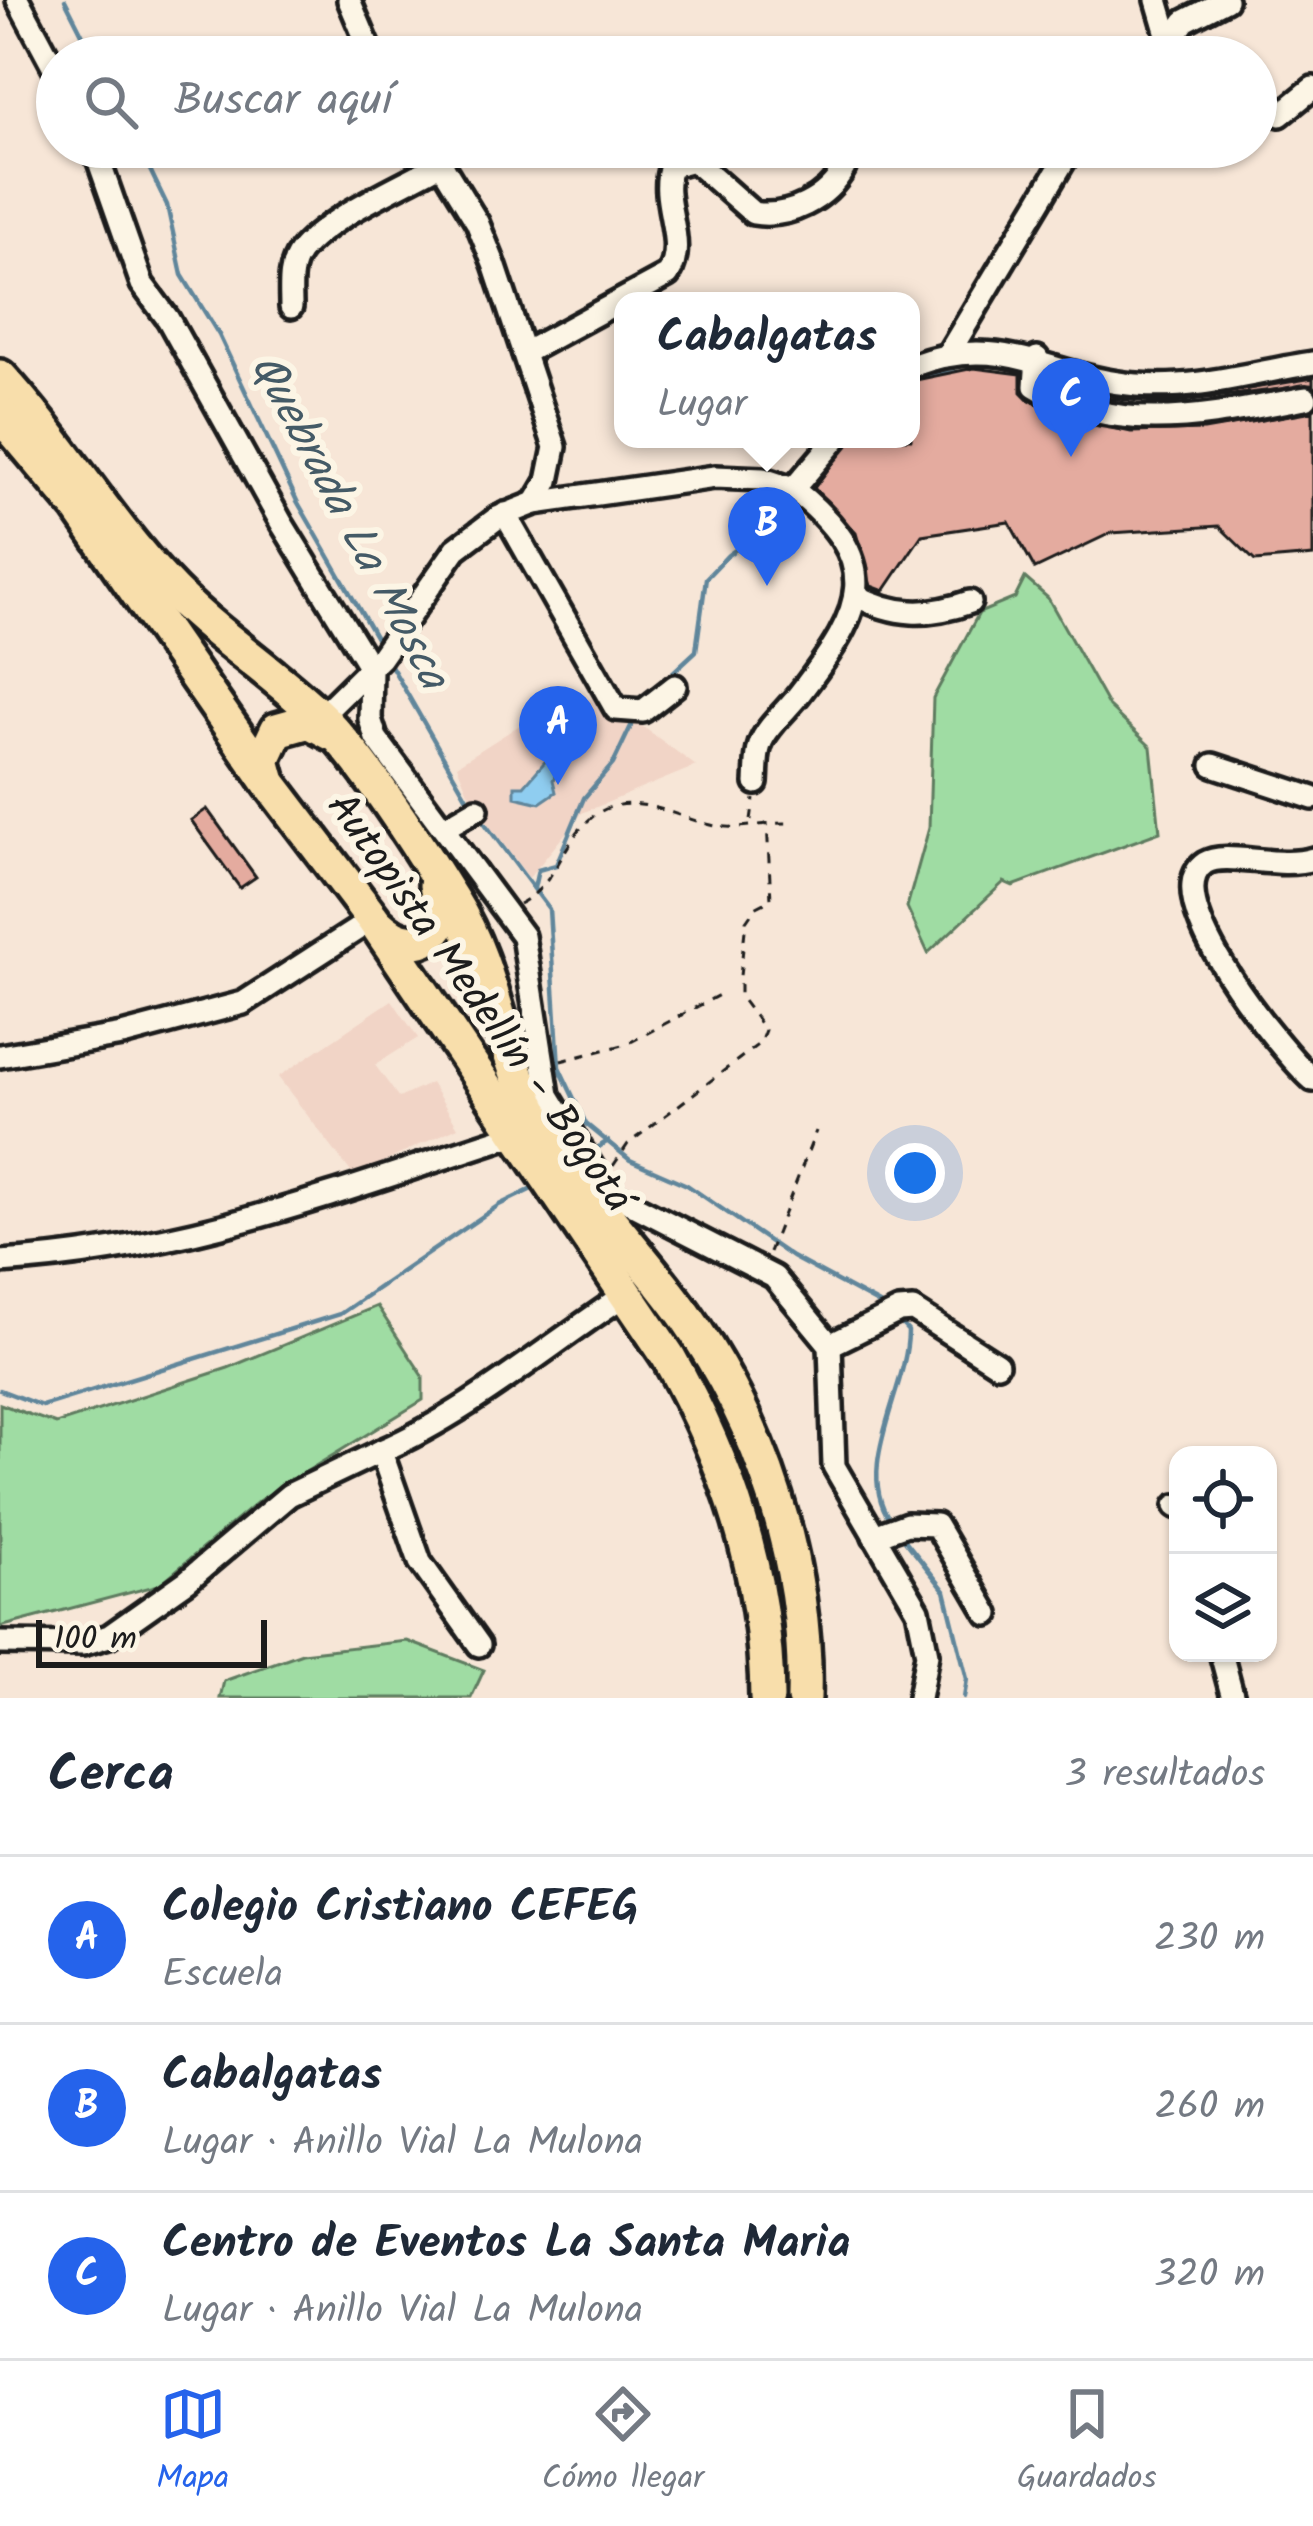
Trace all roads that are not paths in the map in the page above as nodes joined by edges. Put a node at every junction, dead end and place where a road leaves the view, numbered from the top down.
1 (18, 0) edge
2 (349, 0) edge
3 (1157, 0) edge
4 (1226, 0) edge
5 (37, 36) edge
6 (365, 36) edge
7 (1162, 36) edge
8 (1174, 36) edge
9 (1313, 88) edge
10 (1280, 115) dead end
11 (101, 168) edge
12 (418, 168) edge
13 (445, 168) edge
14 (671, 168) edge
15 (702, 168) edge
16 (844, 168) dead end
17 (1059, 168) edge
18 (637, 292) edge
19 (614, 304) edge
20 (291, 307) dead end
21 (950, 351) junction
22 (524, 353) junction
23 (1037, 358) junction
24 (920, 362) edge
25 (1313, 363) edge
26 (0, 377) edge
27 (1306, 398) dead end
28 (0, 414) edge
29 (830, 448) edge
30 (800, 495) junction
31 (535, 503) junction
32 (505, 514) junction
33 (855, 595) junction
34 (970, 602) dead end
35 (381, 657) junction
36 (675, 686) dead end
37 (328, 728) junction
38 (1213, 765) dead end
39 (756, 783) dead end
40 (271, 785) junction
41 (1313, 798) edge
42 (477, 809) dead end
43 (452, 825) junction
44 (1313, 860) edge
45 (427, 862) junction
46 (373, 919) junction
47 (0, 1056) edge
48 (1313, 1080) edge
49 (519, 1133) junction
50 (0, 1262) edge
51 (626, 1295) junction
52 (830, 1345) junction
53 (997, 1364) dead end
54 (381, 1451) junction
55 (889, 1530) junction
56 (988, 1614) dead end
57 (0, 1642) edge
58 (479, 1646) dead end
59 (1223, 1662) edge
60 (767, 1698) edge
61 (804, 1698) edge
62 (919, 1698) edge
63 (1233, 1698) edge

1 - 5 street
2 - 6 street
3 - 7 street
4 - 8 street
9 - 10 street
11 - 35 street
12 - 20 street
13 - 22 street
14 - 18 street
15 - 16 street
17 - 21 street
19 - 22 street
21 - 23 street
21 - 24 street
22 - 31 street
23 - 25 street
23 - 27 street
26 - 37 highway, Autopista Medellín - Bogotá
28 - 40 highway, Autopista Medellín - Bogotá
29 - 30 street
30 - 31 street
30 - 33 street
31 - 32 street
32 - 35 street
32 - 36 street
33 - 34 street
33 - 39 street
35 - 37 street
35 - 43 street
37 - 40 highway
37 - 45 highway, Autopista Medellín - Bogotá
38 - 41 street
40 - 46 highway, Autopista Medellín - Bogotá
42 - 43 street
43 - 52 street
44 - 48 street
45 - 46 highway
45 - 61 highway, Autopista Medellín - Bogotá
46 - 47 street
46 - 49 highway, Autopista Medellín - Bogotá
49 - 50 street
49 - 51 highway, Autopista Medellín - Bogotá
51 - 54 street
51 - 60 highway, Autopista Medellín - Bogotá
52 - 53 street
52 - 55 street
54 - 57 street
54 - 58 street
55 - 56 street
55 - 62 street
59 - 63 street

